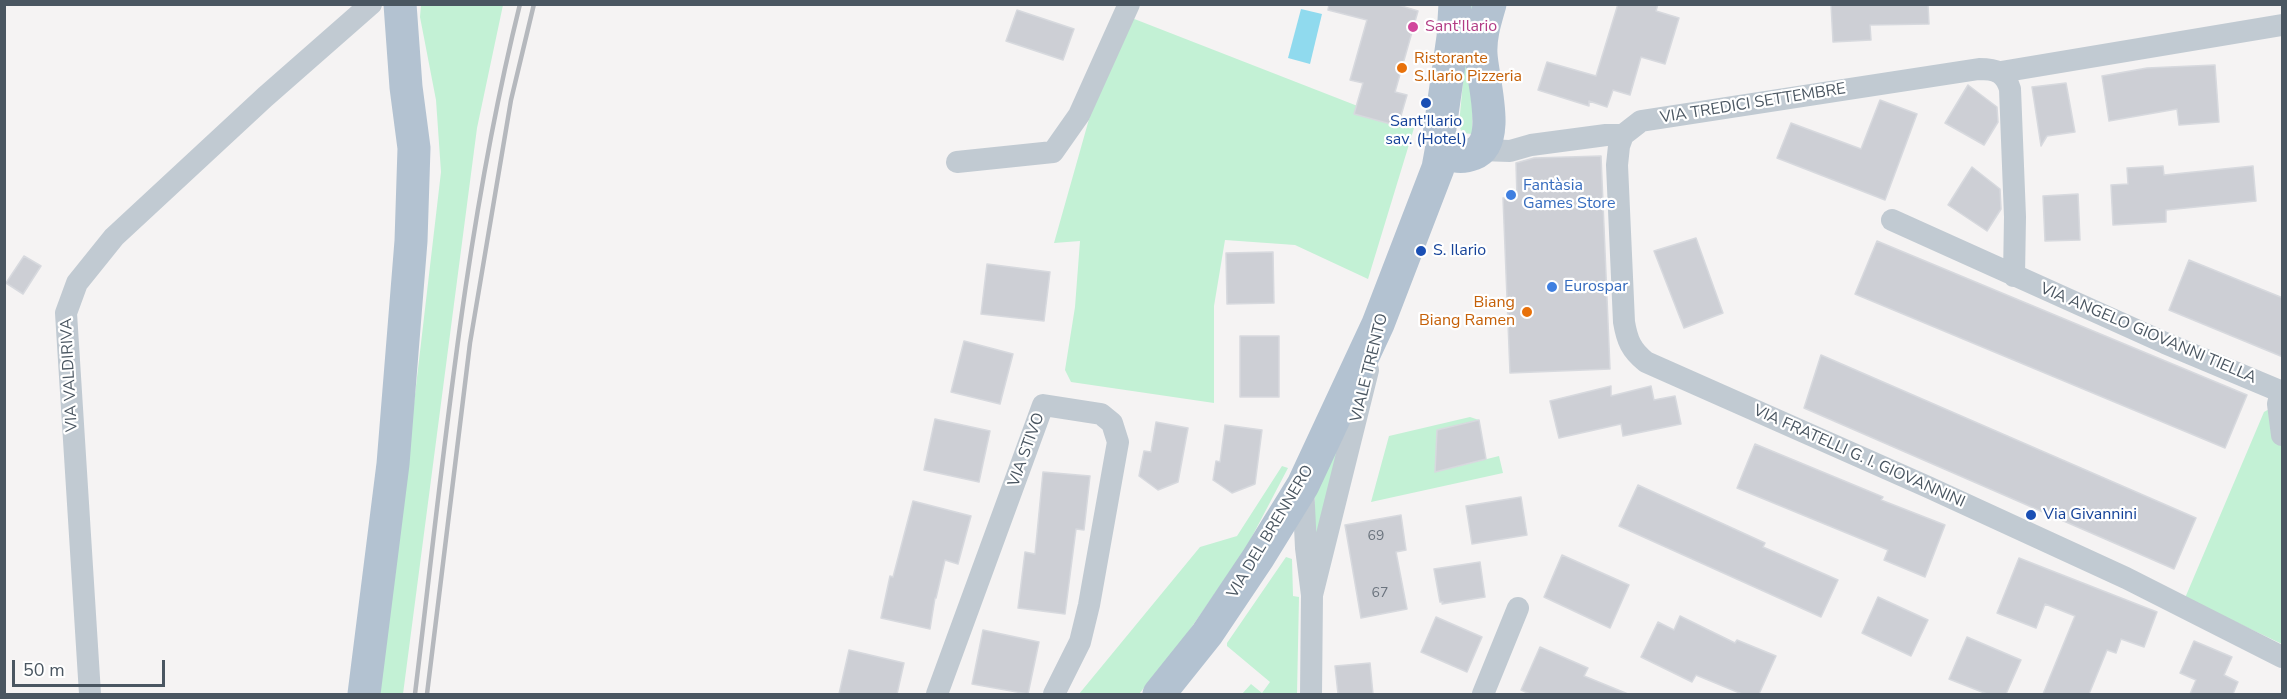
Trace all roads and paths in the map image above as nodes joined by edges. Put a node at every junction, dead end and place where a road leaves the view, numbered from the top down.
1 (371, 4) edge
2 (400, 4) edge
3 (1129, 4) edge
4 (1455, 4) edge
5 (1491, 4) edge
6 (2283, 25) edge
7 (1990, 71) junction
8 (1485, 135) junction
9 (1623, 135) junction
10 (1531, 145) junction
11 (1442, 146) junction
12 (957, 162) dead end
13 (1892, 220) dead end
14 (2014, 276) junction
15 (1378, 324) junction
16 (2282, 392) edge
17 (2283, 435) edge
18 (1303, 485) junction
19 (1312, 595) junction
20 (1518, 608) dead end
21 (2283, 657) edge
22 (90, 694) edge
23 (364, 694) edge
24 (937, 694) edge
25 (1054, 694) edge
26 (1159, 694) edge
27 (1311, 694) edge
28 (1483, 694) edge

1 - 22 street, VIA VALDIRIVA
2 - 23 main road
3 - 12 street
4 - 11 main road, VIALE TRENTO
5 - 8 main road
6 - 7 street, VIA TREDICI SETTEMBRE
7 - 9 street, VIA TREDICI SETTEMBRE
7 - 14 street
8 - 10 street
8 - 10 street, VIA TREDICI SETTEMBRE
8 - 11 main road
9 - 10 street, VIA TREDICI SETTEMBRE
9 - 21 street, VIA FRATELLI G. I. GIOVANNINI
11 - 15 main road, VIALE TRENTO
13 - 14 street, VIA ANGELO GIOVANNI TIELLA
14 - 16 street, VIA ANGELO GIOVANNI TIELLA
15 - 18 main road, VIA DEL BRENNERO
15 - 19 street, VIALE TRENTO
16 - 17 street
18 - 19 street, VIALE TRENTO
18 - 26 main road, VIA DEL BRENNERO
19 - 27 street, VIALE TRENTO
20 - 28 street
24 - 25 street, VIA STIVO

